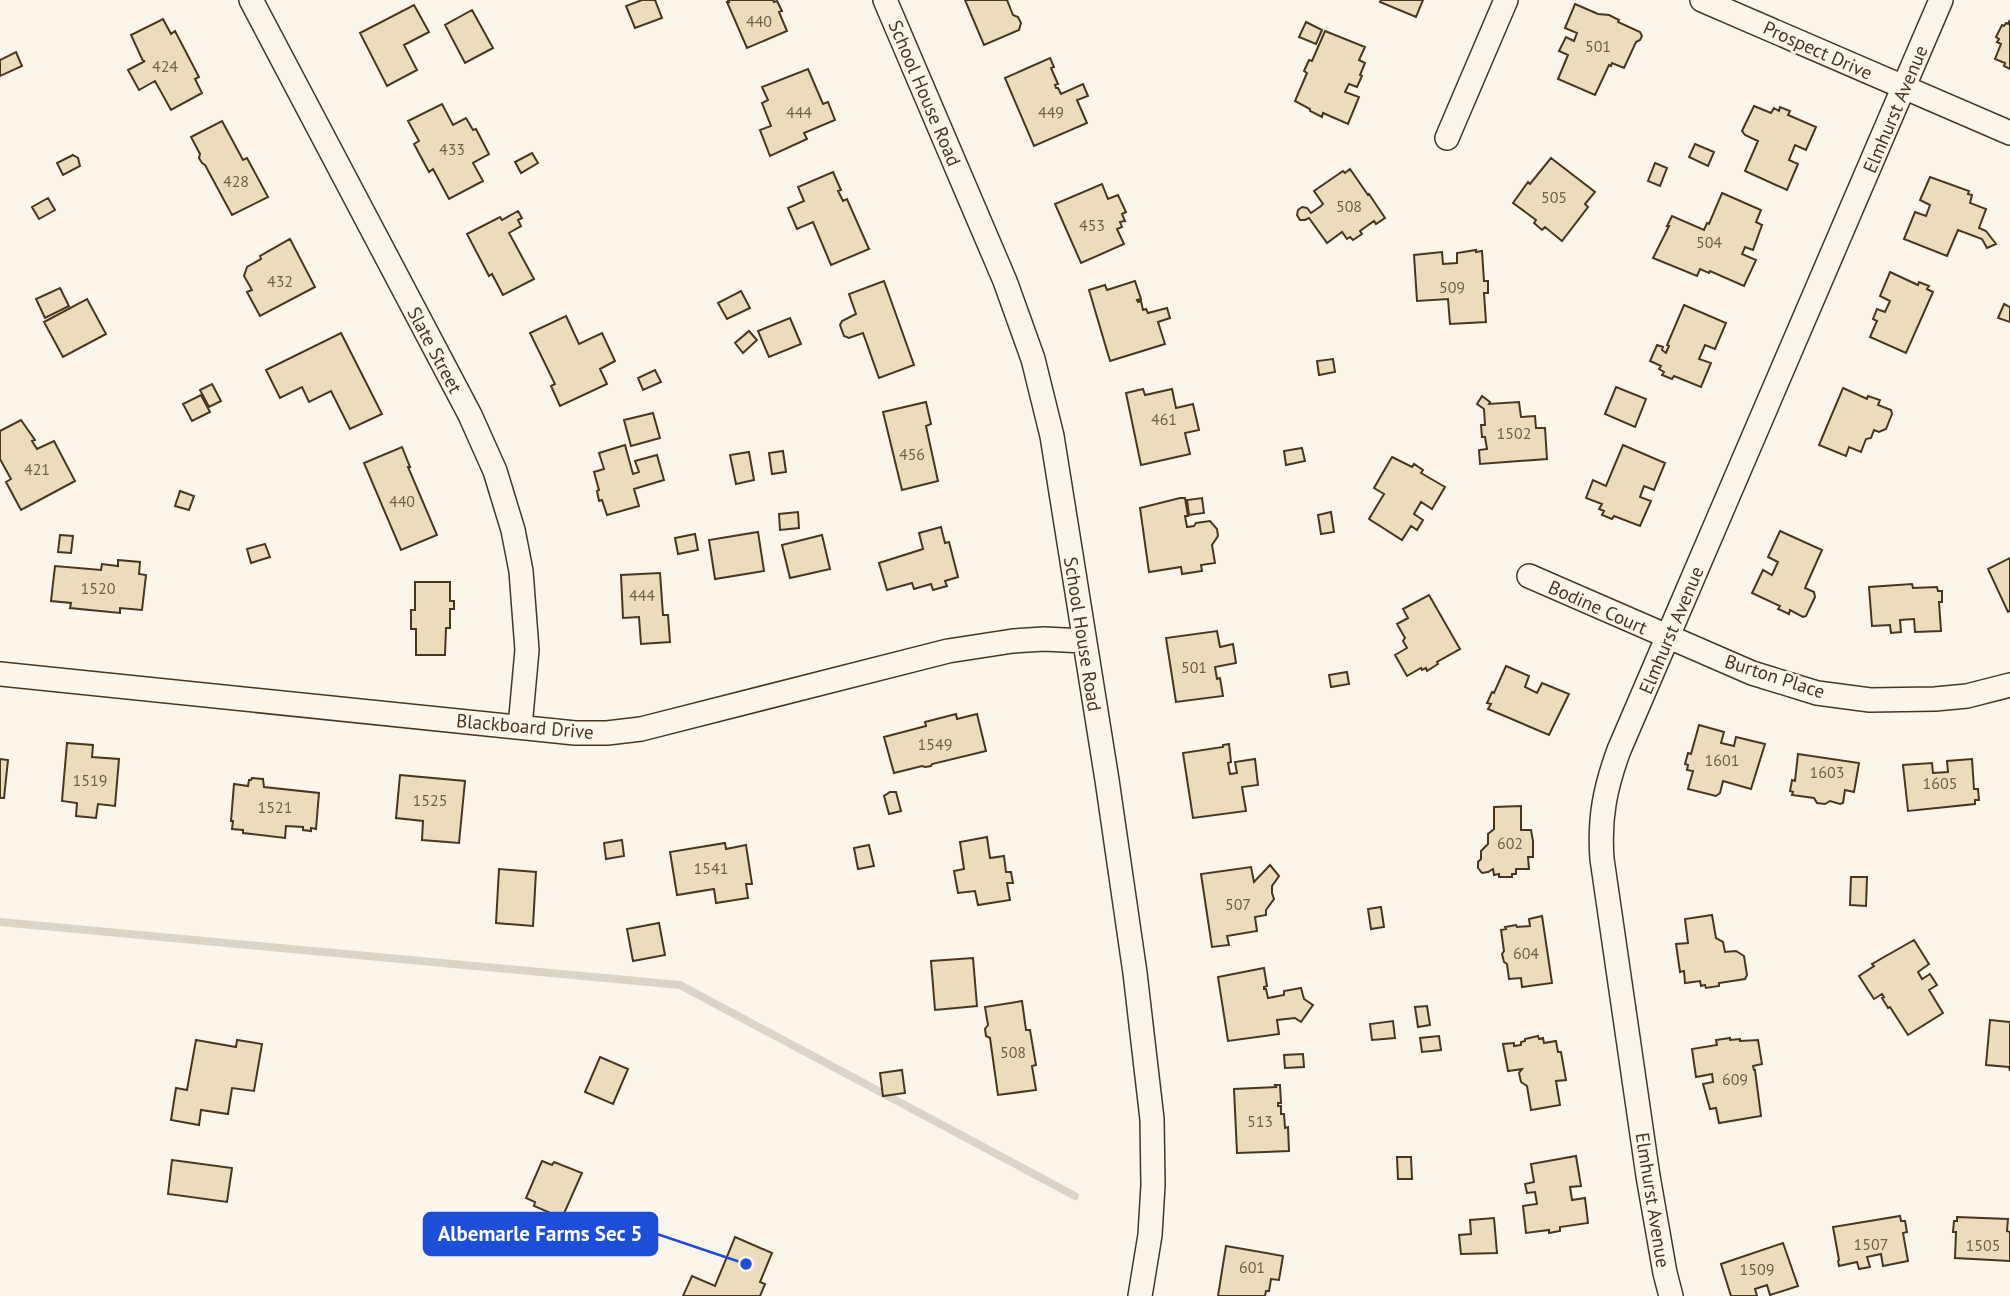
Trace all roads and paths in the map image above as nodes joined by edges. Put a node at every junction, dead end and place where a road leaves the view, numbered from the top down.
1 (251, 0) edge
2 (885, 0) edge
3 (1506, 0) edge
4 (1702, 0) edge
5 (1941, 0) edge
6 (1904, 88) junction
7 (2010, 133) edge
8 (1447, 138) dead end
9 (1529, 576) dead end
10 (1668, 637) junction
11 (1084, 641) junction
12 (0, 674) edge
13 (2008, 691) edge
14 (520, 727) junction
15 (1140, 1296) edge
16 (1671, 1296) edge

1 - 14 street, Slate Street
2 - 11 street, School House Road
3 - 8 street
4 - 6 street, Prospect Drive
5 - 6 street, Elmhurst Avenue
6 - 7 street, Prospect Drive
6 - 10 street, Elmhurst Avenue
9 - 10 street, Bodine Court
10 - 13 street, Burton Place
10 - 16 street, Elmhurst Avenue
11 - 14 street, Blackboard Drive
11 - 15 street, School House Road
12 - 14 street, Blackboard Drive

